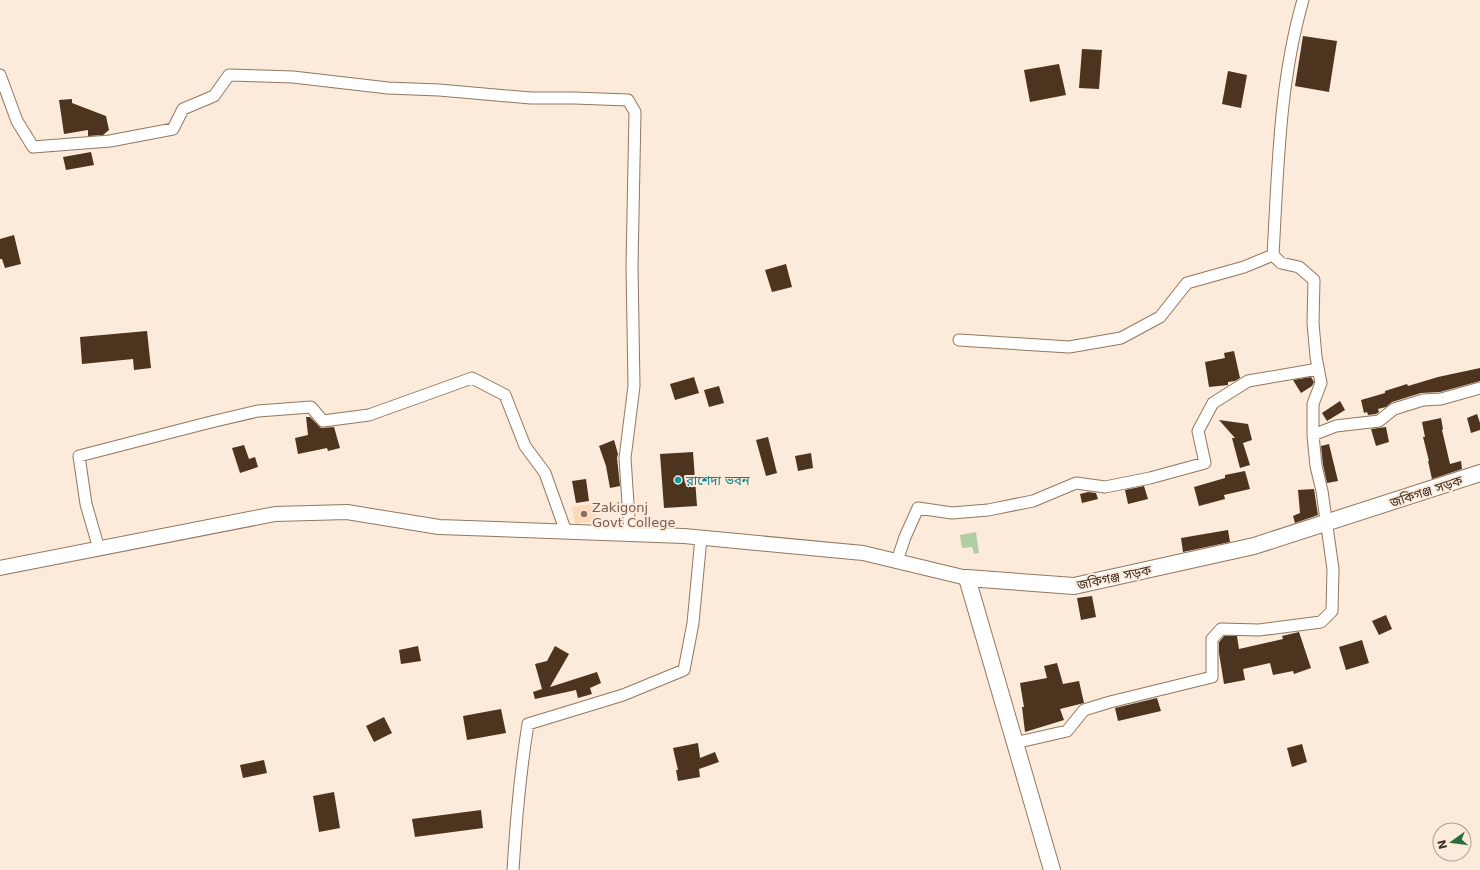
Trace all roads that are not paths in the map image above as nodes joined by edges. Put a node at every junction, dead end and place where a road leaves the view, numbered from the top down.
1 (1303, 0) edge
2 (0, 75) edge
3 (1273, 255) junction
4 (959, 340) dead end
5 (1318, 369) junction
6 (1480, 388) edge
7 (1313, 435) junction
8 (1480, 473) edge
9 (1326, 523) junction
10 (566, 532) junction
11 (630, 534) junction
12 (701, 538) junction
13 (99, 549) junction
14 (897, 561) junction
15 (0, 568) edge
16 (967, 578) junction
17 (1015, 743) junction
18 (513, 870) edge
19 (1052, 870) edge

1 - 3 street
2 - 11 street
3 - 4 street
3 - 5 street
5 - 7 street
5 - 14 street
6 - 7 street
7 - 9 street
8 - 9 main road, জকিগঞ্জ সড়ক
9 - 16 main road, জকিগঞ্জ সড়ক
9 - 17 street
10 - 11 street
10 - 13 street
10 - 13 street
11 - 12 street
12 - 14 street
12 - 18 street
13 - 15 street
14 - 16 street
16 - 17 main road
17 - 19 main road

